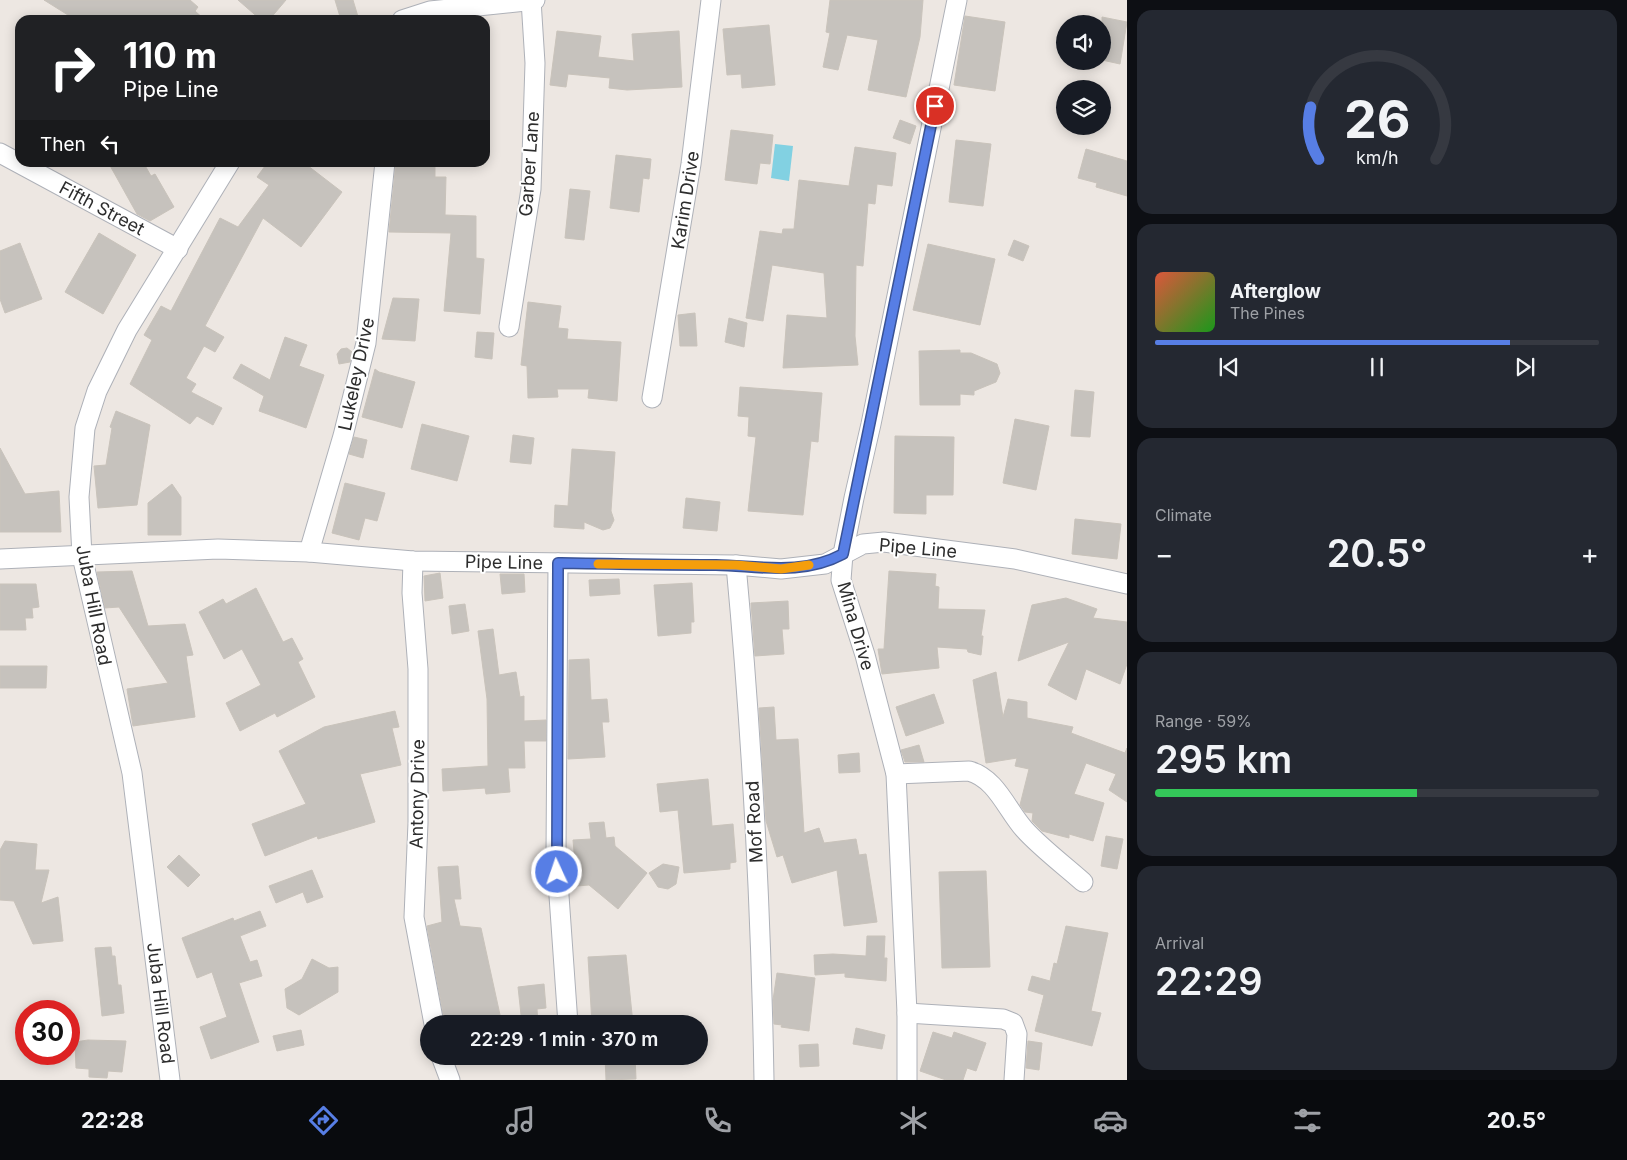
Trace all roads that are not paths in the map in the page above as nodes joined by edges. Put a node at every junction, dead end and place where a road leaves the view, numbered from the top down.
1 (531, 0) edge
2 (535, 0) edge
3 (712, 0) edge
4 (957, 0) edge
5 (418, 15) edge
6 (0, 153) edge
7 (15, 161) edge
8 (26, 167) edge
9 (227, 167) edge
10 (384, 167) edge
11 (178, 249) junction
12 (509, 327) dead end
13 (652, 398) dead end
14 (309, 552) junction
15 (843, 554) junction
16 (82, 556) junction
17 (0, 559) edge
18 (413, 562) junction
19 (558, 563) junction
20 (736, 565) junction
21 (1127, 584) edge
22 (896, 774) junction
23 (1083, 882) dead end
24 (908, 1013) junction
25 (432, 1015) edge
26 (567, 1015) edge
27 (448, 1065) edge
28 (170, 1080) edge
29 (450, 1080) edge
30 (764, 1080) edge
31 (907, 1080) edge
32 (1014, 1080) edge

1 - 2 street
1 - 5 street
1 - 12 street, Garber Lane
3 - 13 street, Karim Drive
4 - 15 street, Mina Drive
6 - 7 street, Fifth Street
8 - 11 street, Fifth Street
9 - 11 street, Juba Hill Road
10 - 14 street, Lukeley Drive
11 - 16 street, Juba Hill Road
14 - 16 street, Pipe Line
14 - 18 street, Pipe Line
15 - 20 street, Pipe Line
15 - 21 street, Pipe Line
15 - 22 street, Mina Drive
16 - 17 street, Pipe Line
16 - 28 street, Juba Hill Road
18 - 19 street, Pipe Line
18 - 25 street, Antony Drive
19 - 20 street, Pipe Line
19 - 26 street
20 - 30 street, Mof Road
22 - 23 street
22 - 24 street, Mina Drive
24 - 31 street, Mina Drive
24 - 32 street
27 - 29 street

